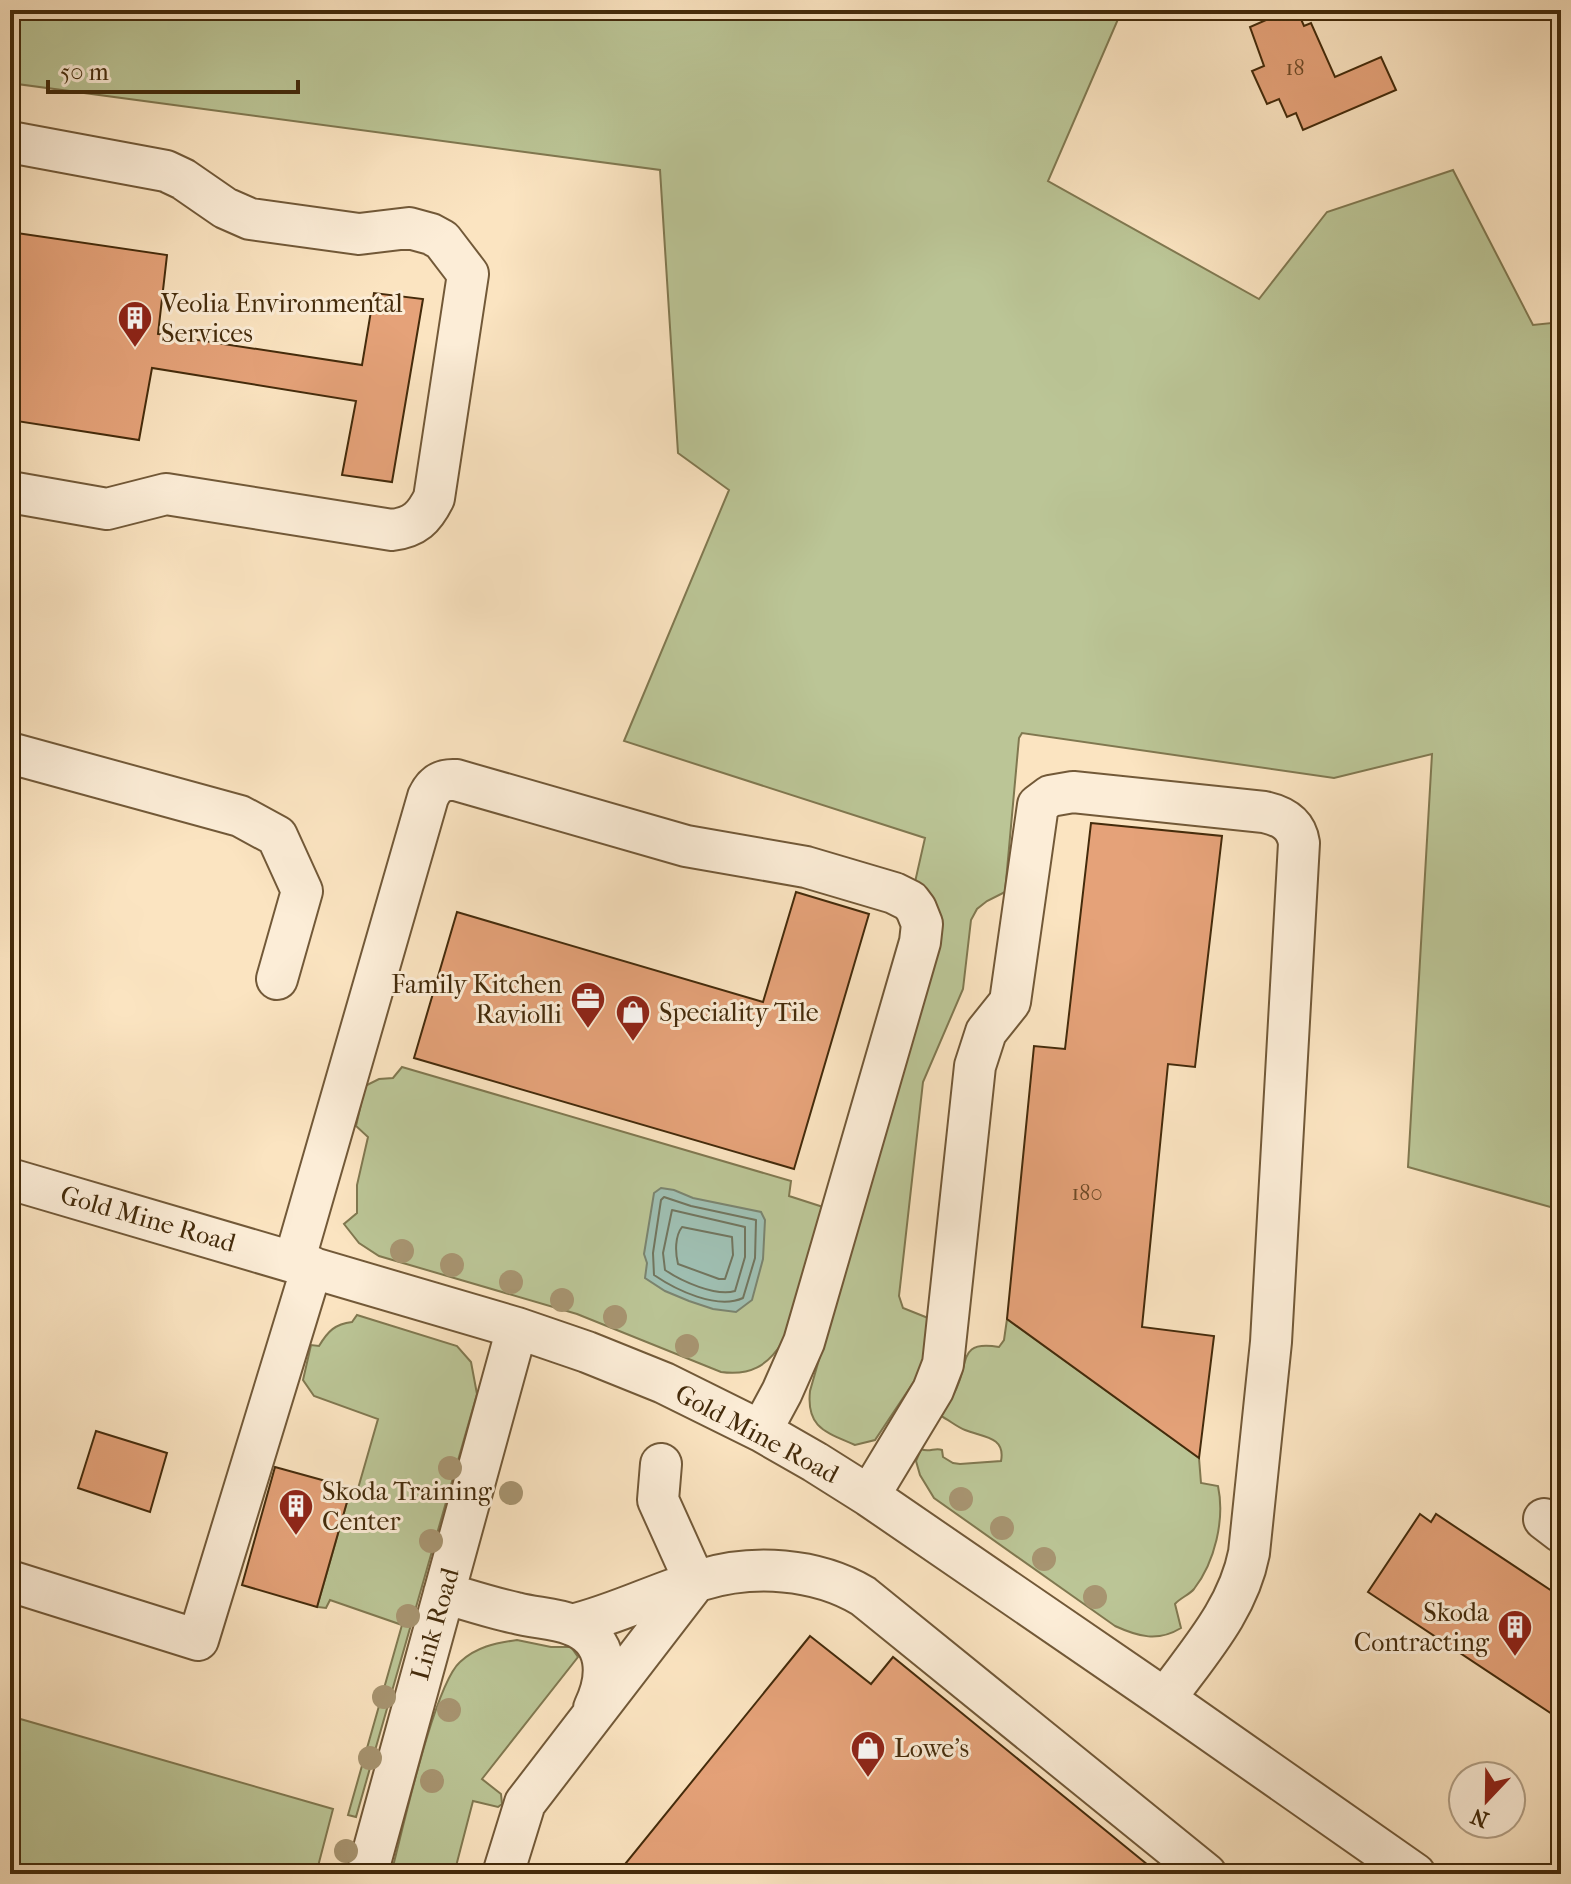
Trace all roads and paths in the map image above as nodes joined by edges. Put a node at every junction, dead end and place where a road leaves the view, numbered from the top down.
1 (10, 142) edge
2 (10, 492) edge
3 (10, 753) edge
4 (277, 979) dead end
5 (10, 1179) edge
6 (303, 1264) junction
7 (517, 1328) junction
8 (761, 1431) junction
9 (661, 1464) dead end
10 (869, 1496) junction
11 (10, 1581) edge
12 (695, 1582) junction
13 (444, 1593) junction
14 (572, 1625) junction
15 (1165, 1699) junction
16 (587, 1722) junction
17 (367, 1874) edge
18 (503, 1874) edge
19 (1206, 1874) edge
20 (1415, 1874) edge

1 - 2 street
3 - 4 street
5 - 6 street, Gold Mine Road
6 - 7 street, Gold Mine Road
6 - 8 street
6 - 11 street
7 - 8 street, Gold Mine Road
7 - 13 street, Link Road
8 - 10 street, Gold Mine Road
9 - 12 street
10 - 15 street, Gold Mine Road
10 - 15 street
12 - 14 street
12 - 16 street
12 - 19 street
13 - 14 street
13 - 17 street, Link Road
14 - 16 street
15 - 20 street, Gold Mine Road
16 - 18 street

